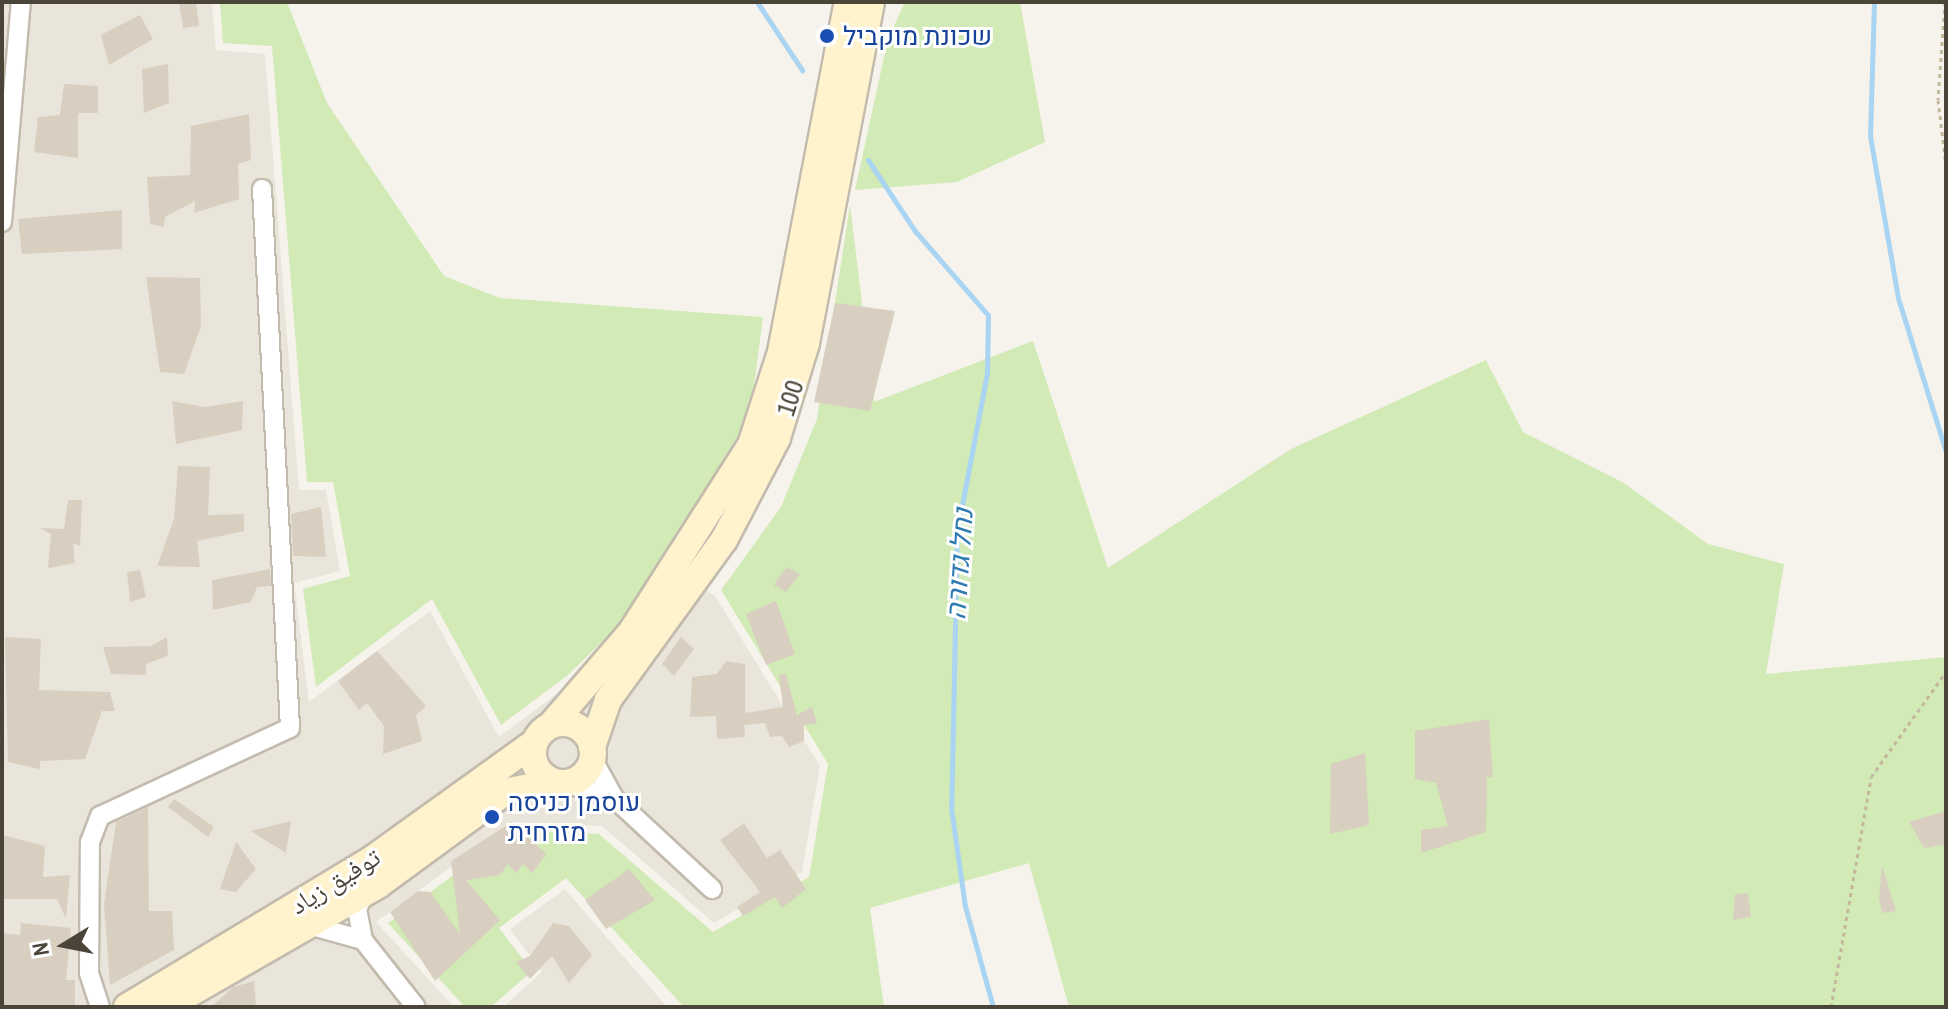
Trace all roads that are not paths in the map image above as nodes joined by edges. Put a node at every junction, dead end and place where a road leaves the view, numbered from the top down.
1 (21, 2) edge
2 (848, 2) edge
3 (871, 2) edge
4 (262, 189) dead end
5 (2, 222) edge
6 (542, 734) junction
7 (592, 753) junction
8 (560, 783) junction
9 (614, 798) junction
10 (712, 889) dead end
11 (365, 892) junction
12 (309, 925) junction
13 (363, 940) junction
14 (100, 1007) edge
15 (127, 1007) edge
16 (166, 1007) edge
17 (416, 1007) edge

1 - 5 street
2 - 6 main road, 100
3 - 7 main road, 100
4 - 14 street
6 - 7 main road
6 - 8 main road
6 - 15 main road, توفيق زياد
7 - 8 main road
7 - 9 street
8 - 9 street
8 - 11 main road, توفيق زياد
9 - 10 street
11 - 12 main road, توفيق زياد
11 - 13 street
12 - 13 street
12 - 16 main road, توفيق زياد
13 - 17 street

